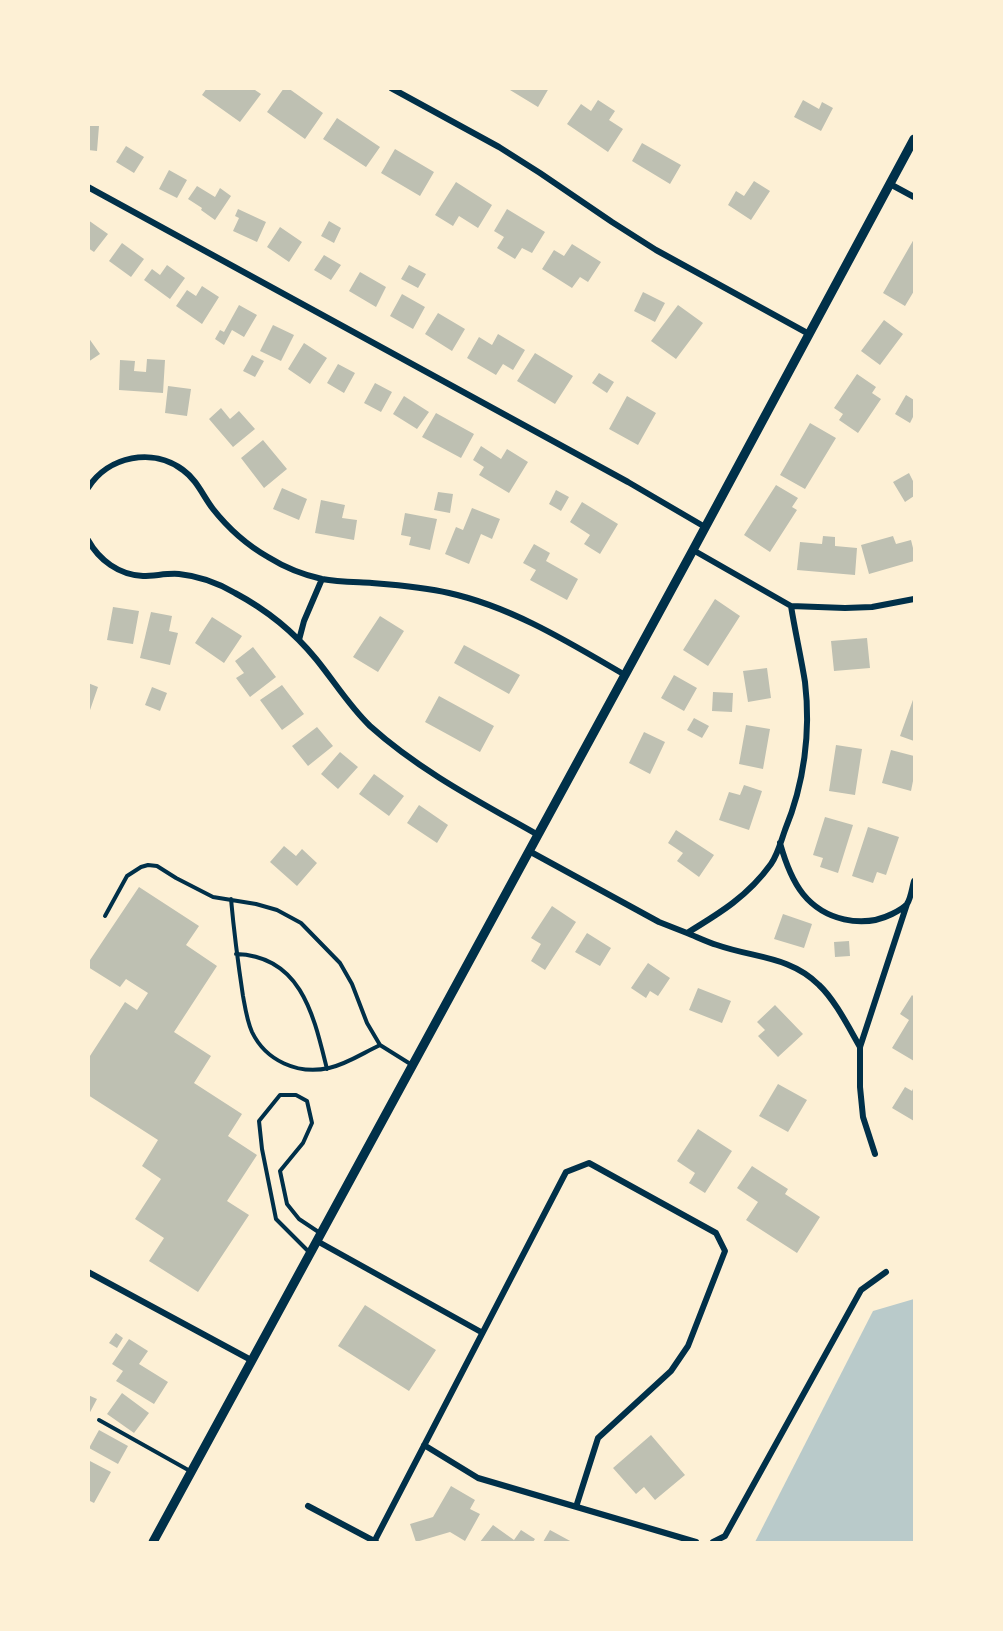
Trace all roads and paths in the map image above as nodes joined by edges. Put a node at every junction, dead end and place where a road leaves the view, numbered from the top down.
1 (392, 88) edge
2 (915, 139) edge
3 (890, 184) junction
4 (88, 187) edge
5 (915, 197) edge
6 (809, 334) junction
7 (89, 487) edge
8 (705, 527) junction
9 (88, 540) edge
10 (693, 550) junction
11 (322, 579) junction
12 (915, 599) edge
13 (790, 606) junction
14 (299, 640) junction
15 (625, 675) junction
16 (538, 835) junction
17 (780, 843) junction
18 (529, 851) junction
19 (915, 881) edge
20 (231, 899) junction
21 (907, 904) junction
22 (105, 916) dead end
23 (687, 933) junction
24 (236, 954) junction
25 (380, 1045) junction
26 (860, 1047) junction
27 (413, 1065) junction
28 (327, 1069) junction
29 (875, 1154) dead end
30 (319, 1237) junction
31 (310, 1254) junction
32 (88, 1272) edge
33 (886, 1272) dead end
34 (481, 1332) junction
35 (251, 1360) junction
36 (99, 1420) dead end
37 (424, 1445) junction
38 (191, 1471) junction
39 (308, 1506) dead end
40 (576, 1507) junction
41 (153, 1542) edge
42 (375, 1542) edge
43 (696, 1542) edge
44 (713, 1542) edge

1 - 6 street
2 - 3 street
3 - 5 street
3 - 6 street
4 - 8 street
6 - 8 street
7 - 11 street
8 - 10 street
9 - 14 street
10 - 13 street
10 - 15 street
11 - 14 street
11 - 15 street
12 - 13 street
13 - 17 street
14 - 16 street
15 - 16 street
16 - 18 street
17 - 21 street
17 - 23 street
18 - 23 street
18 - 27 street
19 - 21 street
20 - 22 lane
20 - 24 lane
20 - 25 lane
21 - 26 street
23 - 26 street
24 - 28 lane
24 - 28 lane
25 - 27 lane
25 - 28 lane
26 - 29 street
27 - 30 street
30 - 31 street
30 - 31 lane
30 - 34 street
31 - 35 street
32 - 35 street
33 - 44 street
34 - 37 street
34 - 40 street
35 - 38 street
36 - 38 lane
37 - 40 street
37 - 42 street
38 - 41 street
39 - 42 street
40 - 43 street

